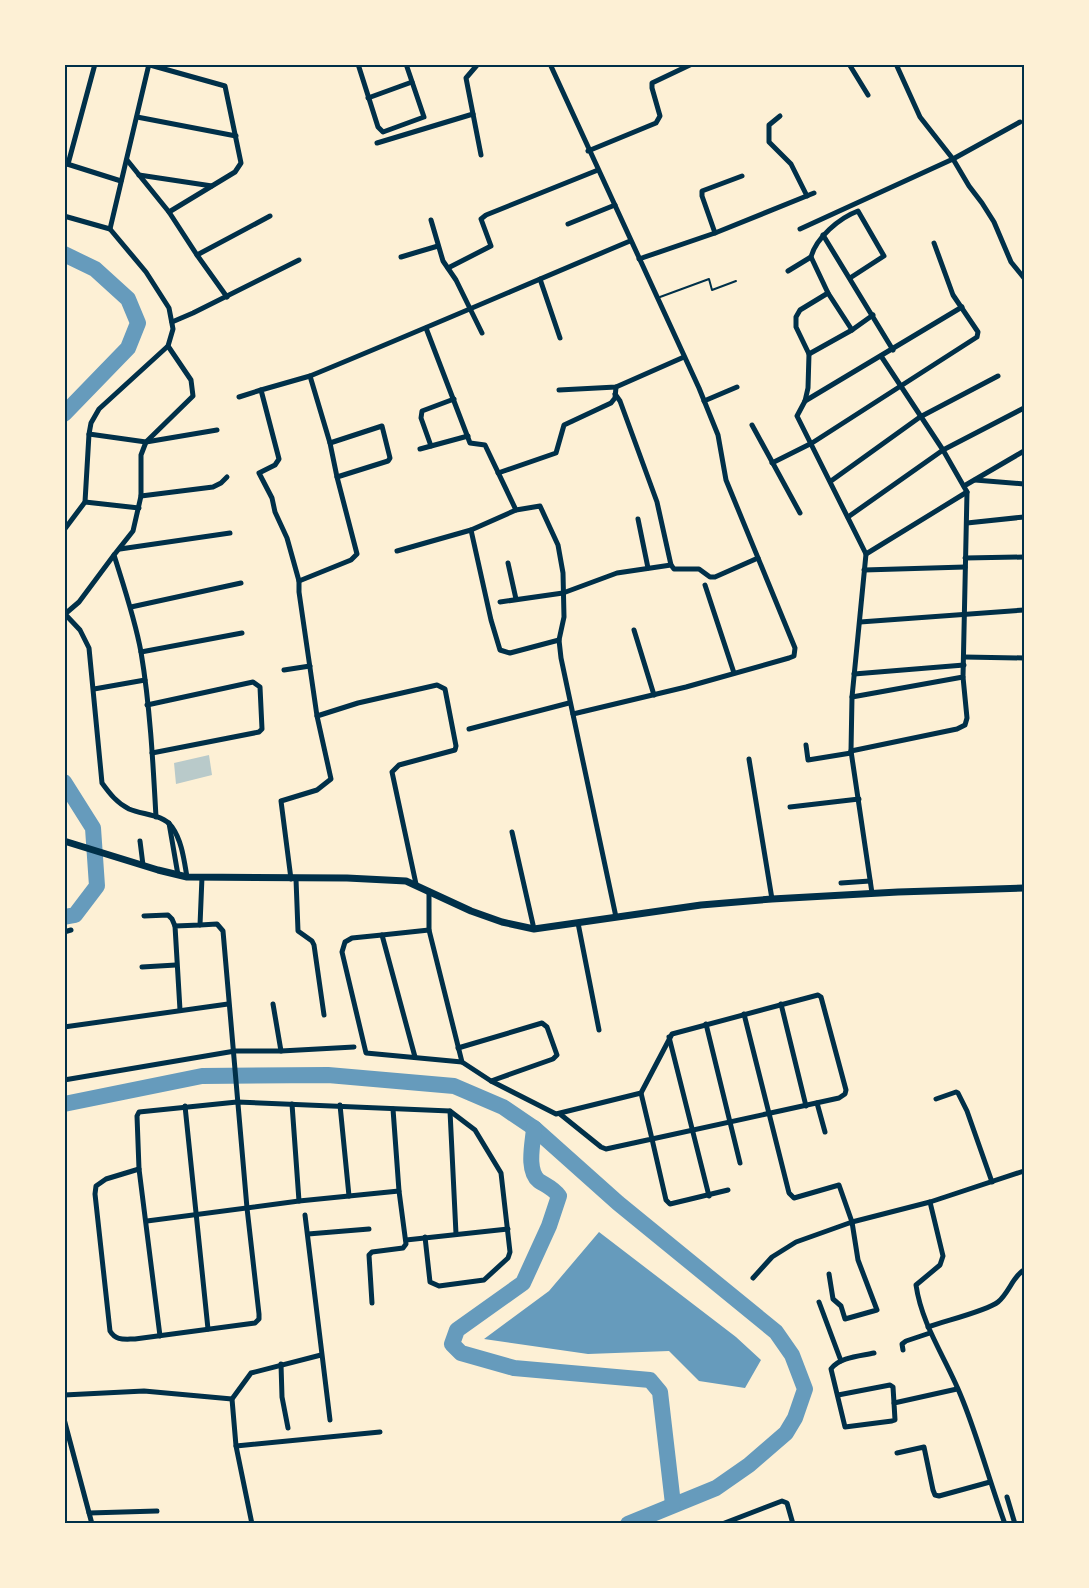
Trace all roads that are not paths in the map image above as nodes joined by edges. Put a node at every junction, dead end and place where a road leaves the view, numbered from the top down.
1 (95, 64) edge
2 (358, 64) edge
3 (406, 64) edge
4 (478, 64) edge
5 (550, 64) edge
6 (692, 64) edge
7 (849, 64) edge
8 (150, 65) edge
9 (896, 65) edge
10 (412, 82) junction
11 (867, 95) dead end
12 (368, 98) junction
13 (473, 114) junction
14 (780, 116) dead end
15 (137, 117) junction
16 (1020, 122) dead end
17 (409, 123) junction
18 (413, 133) junction
19 (236, 136) junction
20 (377, 143) dead end
21 (588, 151) junction
22 (482, 155) dead end
23 (952, 159) junction
24 (127, 160) junction
25 (66, 164) edge
26 (598, 171) junction
27 (139, 175) junction
28 (741, 176) dead end
29 (121, 181) junction
30 (212, 186) junction
31 (814, 193) dead end
32 (807, 196) junction
33 (615, 205) junction
34 (170, 212) junction
35 (64, 216) edge
36 (270, 216) dead end
37 (431, 220) dead end
38 (568, 224) dead end
39 (110, 229) junction
40 (800, 229) dead end
41 (716, 233) junction
42 (825, 234) junction
43 (630, 241) junction
44 (934, 243) dead end
45 (438, 246) junction
46 (196, 255) junction
47 (401, 256) dead end
48 (811, 257) junction
49 (639, 259) junction
50 (299, 260) dead end
51 (448, 268) junction
52 (788, 271) dead end
53 (850, 278) junction
54 (1024, 278) edge
55 (540, 279) junction
56 (736, 281) dead end
57 (828, 293) junction
58 (227, 297) junction
59 (657, 298) junction
60 (962, 307) junction
61 (470, 308) junction
62 (873, 315) junction
63 (172, 322) junction
64 (426, 328) junction
65 (852, 330) junction
66 (482, 333) dead end
67 (560, 338) dead end
68 (168, 346) junction
69 (893, 350) junction
70 (808, 354) junction
71 (881, 356) junction
72 (684, 357) junction
73 (310, 376) junction
74 (998, 376) dead end
75 (616, 387) junction
76 (737, 387) dead end
77 (900, 387) junction
78 (261, 390) junction
79 (559, 390) dead end
80 (615, 394) junction
81 (239, 397) dead end
82 (454, 399) junction
83 (704, 401) junction
84 (805, 401) junction
85 (1024, 408) edge
86 (921, 417) junction
87 (752, 425) dead end
88 (217, 430) dead end
89 (89, 434) junction
90 (468, 436) junction
91 (146, 442) junction
92 (330, 443) junction
93 (812, 443) junction
94 (431, 446) junction
95 (420, 449) dead end
96 (943, 450) junction
97 (1024, 451) edge
98 (771, 463) junction
99 (498, 474) junction
100 (227, 477) dead end
101 (337, 477) junction
102 (974, 480) junction
103 (831, 481) junction
104 (1024, 483) edge
105 (965, 489) junction
106 (141, 496) junction
107 (85, 502) junction
108 (139, 508) junction
109 (516, 510) junction
110 (800, 513) dead end
111 (848, 517) junction
112 (1024, 517) edge
113 (638, 519) dead end
114 (967, 524) junction
115 (64, 530) edge
116 (471, 530) junction
117 (230, 533) dead end
118 (120, 549) junction
119 (397, 551) dead end
120 (866, 554) junction
121 (114, 555) junction
122 (1024, 557) edge
123 (758, 558) junction
124 (965, 558) junction
125 (508, 563) dead end
126 (671, 565) junction
127 (965, 567) junction
128 (648, 568) junction
129 (864, 570) junction
130 (299, 581) junction
131 (241, 583) dead end
132 (705, 585) dead end
133 (563, 593) junction
134 (516, 599) junction
135 (500, 602) dead end
136 (131, 607) junction
137 (1024, 610) edge
138 (65, 614) edge
139 (964, 614) junction
140 (860, 622) junction
141 (634, 630) dead end
142 (242, 633) dead end
143 (559, 640) junction
144 (141, 652) junction
145 (964, 657) junction
146 (1024, 658) edge
147 (963, 665) junction
148 (310, 666) junction
149 (284, 670) dead end
150 (734, 673) junction
151 (854, 674) junction
152 (963, 677) junction
153 (145, 680) junction
154 (94, 689) junction
155 (654, 695) junction
156 (852, 697) junction
157 (569, 703) junction
158 (147, 705) junction
159 (573, 714) junction
160 (317, 716) junction
161 (469, 729) dead end
162 (806, 745) dead end
163 (851, 752) junction
164 (152, 753) junction
165 (749, 759) dead end
166 (859, 800) junction
167 (790, 807) dead end
168 (156, 817) junction
169 (169, 823) junction
170 (512, 832) dead end
171 (64, 841) edge
172 (140, 841) dead end
173 (143, 865) junction
174 (178, 875) junction
175 (187, 877) junction
176 (202, 877) junction
177 (293, 879) junction
178 (870, 881) junction
179 (841, 883) dead end
180 (416, 884) junction
181 (1024, 888) edge
182 (429, 891) junction
183 (872, 893) junction
184 (772, 899) junction
185 (144, 916) dead end
186 (616, 917) junction
187 (578, 923) junction
188 (200, 925) junction
189 (175, 926) junction
190 (534, 929) junction
191 (429, 930) junction
192 (382, 936) junction
193 (176, 965) junction
194 (142, 967) dead end
195 (228, 1004) junction
196 (273, 1004) dead end
197 (781, 1004) junction
198 (180, 1010) junction
199 (744, 1014) junction
200 (324, 1015) dead end
201 (706, 1024) junction
202 (64, 1027) edge
203 (599, 1030) dead end
204 (669, 1037) junction
205 (354, 1047) dead end
206 (458, 1048) junction
207 (235, 1051) junction
208 (281, 1051) junction
209 (415, 1057) junction
210 (462, 1062) junction
211 (64, 1080) edge
212 (491, 1081) junction
213 (641, 1093) junction
214 (936, 1099) dead end
215 (237, 1102) junction
216 (817, 1103) junction
217 (292, 1104) junction
218 (340, 1105) junction
219 (186, 1106) junction
220 (806, 1106) junction
221 (393, 1109) junction
222 (450, 1112) junction
223 (560, 1114) junction
224 (769, 1115) junction
225 (732, 1123) junction
226 (692, 1132) junction
227 (825, 1132) dead end
228 (652, 1139) junction
229 (740, 1162) dead end
230 (139, 1169) junction
231 (1024, 1171) edge
232 (992, 1182) junction
233 (728, 1190) dead end
234 (399, 1191) junction
235 (349, 1196) junction
236 (708, 1196) junction
237 (298, 1201) junction
238 (930, 1202) junction
239 (247, 1208) junction
240 (196, 1214) junction
241 (305, 1215) dead end
242 (147, 1221) junction
243 (852, 1222) junction
244 (369, 1229) dead end
245 (508, 1229) junction
246 (308, 1234) junction
247 (456, 1234) junction
248 (425, 1237) junction
249 (406, 1240) junction
250 (1024, 1270) edge
251 (829, 1274) dead end
252 (753, 1278) dead end
253 (819, 1302) dead end
254 (372, 1303) dead end
255 (928, 1327) junction
256 (208, 1329) junction
257 (930, 1333) junction
258 (160, 1336) junction
259 (903, 1350) dead end
260 (874, 1353) dead end
261 (321, 1355) junction
262 (841, 1361) junction
263 (281, 1364) junction
264 (957, 1389) junction
265 (64, 1395) edge
266 (838, 1395) junction
267 (232, 1399) junction
268 (894, 1402) junction
269 (64, 1419) edge
270 (330, 1420) dead end
271 (288, 1428) dead end
272 (380, 1432) dead end
273 (236, 1446) junction
274 (897, 1453) dead end
275 (990, 1482) junction
276 (1007, 1497) dead end
277 (157, 1511) dead end
278 (88, 1513) junction
279 (739, 1520) edge
280 (92, 1524) edge
281 (252, 1524) edge
282 (722, 1524) edge
283 (793, 1524) edge
284 (1005, 1524) edge
285 (1015, 1524) edge

1 - 25 street
2 - 12 street
3 - 10 street
4 - 13 street
5 - 21 street
6 - 21 street
7 - 11 street
8 - 15 street
8 - 19 street
9 - 23 street
10 - 12 street
10 - 17 street
12 - 17 street
13 - 18 street
13 - 22 street
14 - 32 street
15 - 19 street
15 - 24 street
16 - 23 street
17 - 18 street
18 - 20 street
19 - 30 street
21 - 26 street
23 - 40 street
23 - 54 street
24 - 27 street
24 - 29 street
25 - 29 street
26 - 33 street
26 - 51 street
27 - 30 street
27 - 34 street
28 - 41 street
29 - 39 street
30 - 34 street
31 - 32 street
32 - 41 street
33 - 38 street
33 - 43 street
34 - 46 street
35 - 39 street
36 - 46 street
37 - 45 street
39 - 63 street
41 - 49 street
42 - 48 street
42 - 53 street
42 - 53 street
43 - 49 street
43 - 55 street
44 - 60 street
45 - 47 street
45 - 51 street
46 - 58 street
48 - 52 street
48 - 57 street
49 - 59 street
50 - 58 street
51 - 61 street
53 - 62 street
55 - 61 street
55 - 67 street
56 - 59 lane
57 - 65 street
57 - 70 street
58 - 63 street
59 - 72 street
60 - 69 street
60 - 77 street
61 - 64 street
61 - 66 street
62 - 65 street
62 - 69 street
63 - 68 street
64 - 73 street
64 - 82 street
65 - 70 street
68 - 89 street
68 - 91 street
69 - 71 street
70 - 84 street
71 - 77 street
71 - 84 street
72 - 75 street
72 - 83 street
73 - 78 street
73 - 92 street
74 - 86 street
75 - 79 street
75 - 80 street
76 - 83 street
77 - 86 street
77 - 93 street
78 - 81 street
78 - 130 street
80 - 99 street
80 - 126 street
82 - 90 street
82 - 94 street
83 - 123 street
84 - 93 street
85 - 96 street
86 - 96 street
86 - 103 street
87 - 98 street
88 - 91 street
89 - 91 street
89 - 107 street
90 - 94 street
90 - 99 street
91 - 106 street
92 - 101 street
92 - 101 street
93 - 98 street
93 - 103 street
94 - 95 street
96 - 105 street
96 - 111 street
97 - 102 street
98 - 110 street
99 - 109 street
100 - 106 street
101 - 130 street
102 - 104 street
102 - 105 street
103 - 111 street
105 - 114 street
105 - 120 street
106 - 108 street
107 - 108 street
107 - 115 street
108 - 118 street
109 - 116 street
109 - 133 street
111 - 120 street
112 - 114 street
113 - 128 street
114 - 124 street
116 - 119 street
116 - 143 street
117 - 118 street
118 - 121 street
120 - 129 street
121 - 136 street
121 - 138 street
122 - 124 street
123 - 126 street
123 - 150 street
124 - 127 street
125 - 134 street
126 - 128 street
127 - 129 street
127 - 139 street
128 - 133 street
129 - 140 street
130 - 148 street
131 - 136 street
132 - 150 street
133 - 134 street
133 - 143 street
134 - 135 street
136 - 144 street
137 - 139 street
138 - 154 street
139 - 140 street
139 - 145 street
140 - 151 street
141 - 155 street
142 - 144 street
143 - 157 street
144 - 153 street
145 - 146 street
145 - 147 street
147 - 151 street
147 - 152 street
148 - 149 street
148 - 160 street
150 - 155 street
151 - 156 street
152 - 156 street
152 - 163 street
153 - 154 street
153 - 158 street
154 - 168 street
155 - 159 street
156 - 163 street
157 - 159 street
157 - 161 street
158 - 164 street
158 - 164 street
159 - 186 street
160 - 177 street
160 - 180 street
162 - 163 street
163 - 166 street
164 - 168 street
165 - 184 street
166 - 167 street
166 - 178 street
168 - 169 street
169 - 174 street
169 - 175 street
170 - 190 street
171 - 173 main road
172 - 173 street
173 - 174 main road
174 - 175 main road
175 - 176 main road
176 - 177 main road
176 - 188 street
177 - 180 main road
177 - 200 street
178 - 179 street
178 - 183 street
180 - 182 main road
181 - 183 main road
182 - 190 main road
182 - 191 street
183 - 184 main road
184 - 186 main road
185 - 189 street
186 - 187 main road
187 - 190 main road
187 - 203 street
188 - 189 street
188 - 195 street
189 - 193 street
191 - 192 street
191 - 206 street
192 - 209 street
192 - 209 street
193 - 194 street
193 - 198 street
195 - 198 street
195 - 207 street
196 - 208 street
197 - 199 street
197 - 216 street
197 - 220 street
198 - 202 street
199 - 201 street
199 - 224 street
201 - 204 street
201 - 225 street
204 - 213 street
204 - 226 street
205 - 208 street
206 - 210 street
206 - 212 street
207 - 208 street
207 - 211 street
207 - 215 street
209 - 210 street
210 - 212 street
212 - 223 street
213 - 223 street
213 - 228 street
214 - 232 street
215 - 217 street
215 - 219 street
215 - 239 street
216 - 220 street
216 - 227 street
217 - 218 street
217 - 237 street
218 - 221 street
218 - 235 street
219 - 230 street
219 - 240 street
220 - 224 street
221 - 222 street
221 - 234 street
222 - 245 street
222 - 247 street
223 - 228 street
224 - 225 street
224 - 243 street
225 - 226 street
225 - 229 street
226 - 228 street
226 - 236 street
228 - 236 street
230 - 242 street
230 - 258 street
231 - 232 street
232 - 238 street
233 - 236 street
234 - 235 street
234 - 249 street
235 - 237 street
237 - 239 street
238 - 243 street
238 - 255 street
239 - 240 street
239 - 256 street
240 - 242 street
240 - 256 street
241 - 246 street
242 - 258 street
243 - 251 street
243 - 252 street
244 - 246 street
245 - 247 street
245 - 248 street
246 - 261 street
247 - 248 street
248 - 249 street
249 - 254 street
250 - 255 street
253 - 262 street
255 - 257 street
256 - 258 street
257 - 259 street
257 - 264 street
260 - 262 street
261 - 263 street
261 - 270 street
262 - 266 street
263 - 267 street
263 - 271 street
264 - 268 street
264 - 275 street
265 - 267 street
266 - 268 street
266 - 268 street
267 - 273 street
269 - 278 street
272 - 273 street
273 - 281 street
274 - 275 street
275 - 284 street
276 - 285 street
277 - 278 street
278 - 280 street
279 - 282 street
279 - 283 street

